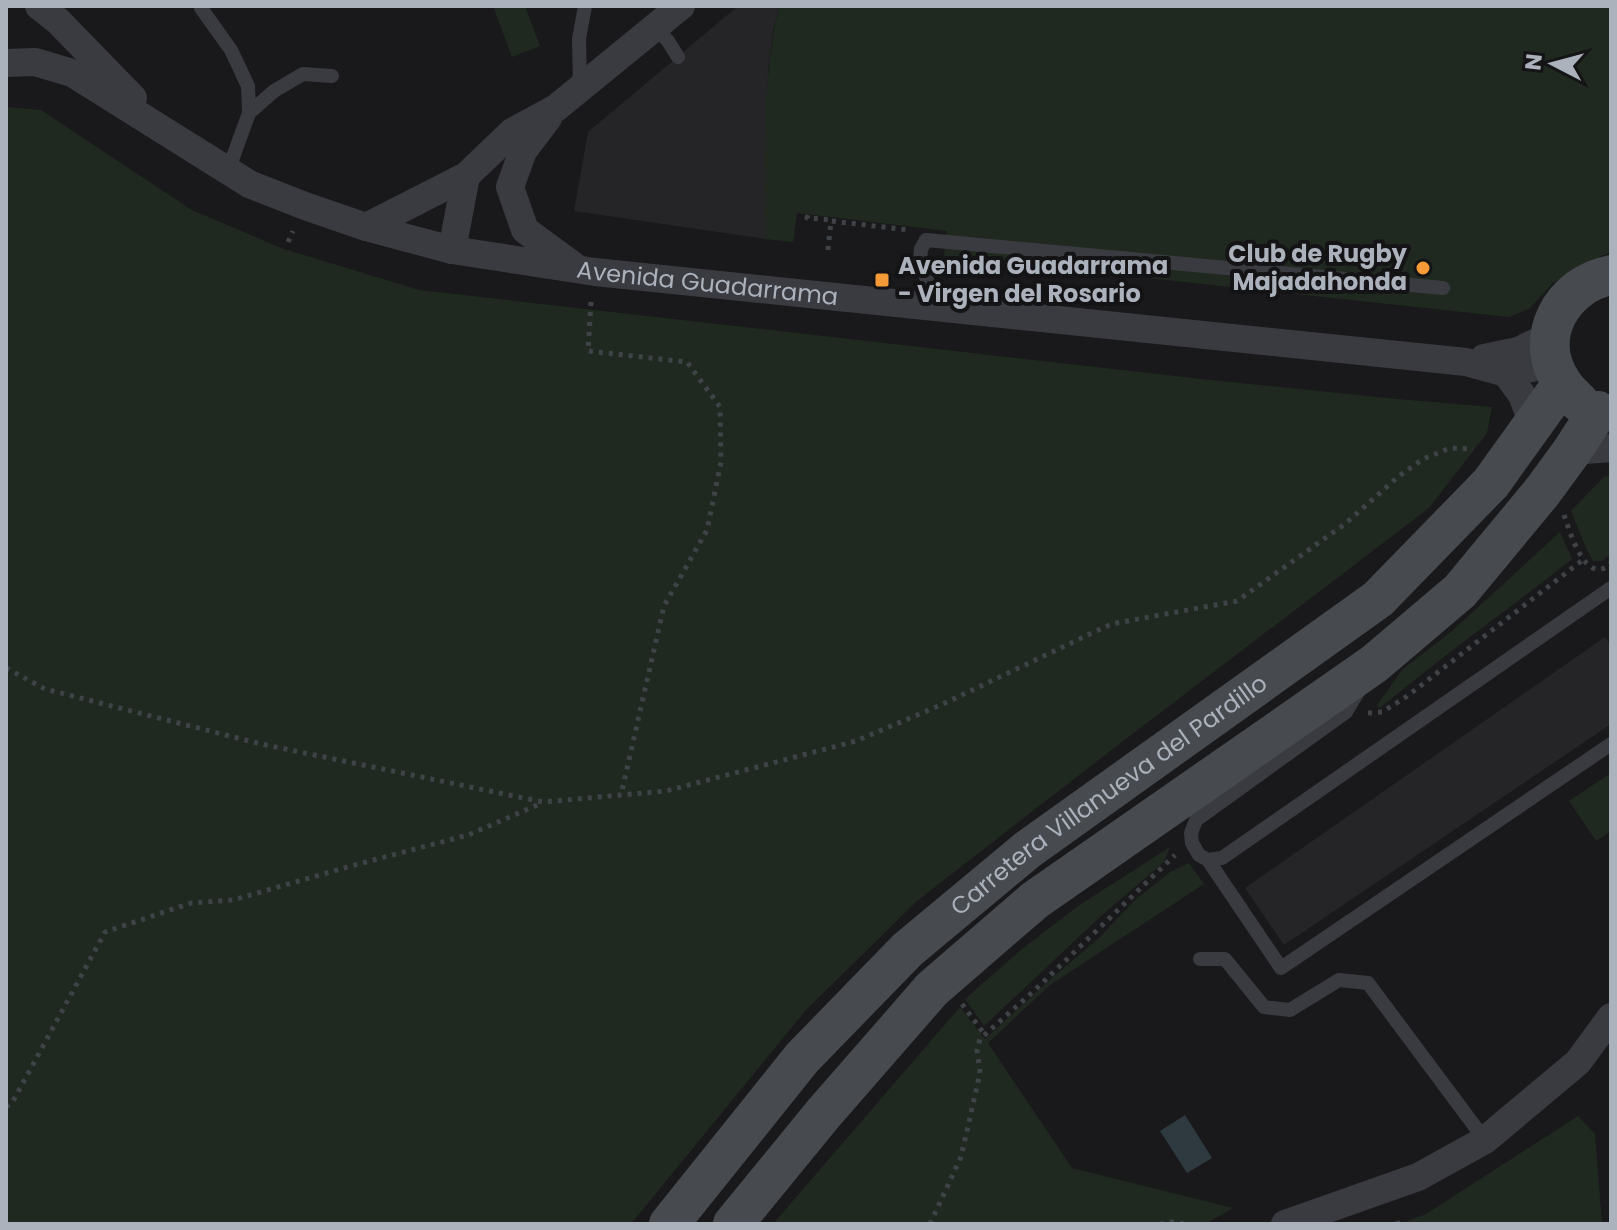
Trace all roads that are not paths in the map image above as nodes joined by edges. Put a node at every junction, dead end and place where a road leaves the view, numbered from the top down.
1 (39, 6) edge
2 (585, 6) edge
3 (681, 6) edge
4 (201, 8) edge
5 (655, 27) junction
6 (678, 57) dead end
7 (6, 63) edge
8 (332, 76) dead end
9 (580, 88) junction
10 (556, 108) junction
11 (249, 113) junction
12 (165, 130) junction
13 (228, 171) junction
14 (466, 176) junction
15 (366, 227) junction
16 (452, 250) junction
17 (576, 268) junction
18 (1611, 275) edge
19 (1443, 288) dead end
20 (936, 306) junction
21 (1555, 361) junction
22 (1466, 362) junction
23 (1506, 373) junction
24 (1533, 424) junction
25 (1598, 431) edge
26 (1611, 588) edge
27 (1374, 664) junction
28 (1611, 744) edge
29 (1208, 860) junction
30 (1200, 959) dead end
31 (1611, 1017) edge
32 (1485, 1140) junction
33 (669, 1224) edge
34 (733, 1224) edge
35 (1285, 1224) edge

1 - 12 street, Avenida Guadarrama
2 - 9 lane
3 - 5 street
4 - 11 lane
5 - 6 lane
5 - 9 street
7 - 12 street, Avenida Guadarrama
8 - 11 lane
9 - 10 street
10 - 14 street
10 - 17 street
11 - 13 lane
12 - 13 street, Avenida Guadarrama
13 - 15 street, Avenida Guadarrama
14 - 15 street
14 - 16 street
15 - 16 street, Avenida Guadarrama
16 - 17 street, Avenida Guadarrama
17 - 20 street, Avenida Guadarrama
18 - 21 street, Carretera Villanueva del Pardillo
19 - 20 lane
20 - 22 street, Avenida Guadarrama
21 - 22 street, Avenida Guadarrama
21 - 23 street, Avenida Guadarrama
21 - 24 street, Carretera Villanueva del Pardillo
21 - 25 street
22 - 23 street, Avenida Guadarrama
23 - 24 street
24 - 33 street, Carretera Villanueva del Pardillo
25 - 27 street, Carretera Villanueva del Pardillo
26 - 29 lane
27 - 29 lane
27 - 34 street, Carretera Villanueva del Pardillo
28 - 29 lane
30 - 32 lane
31 - 32 street
32 - 35 street

